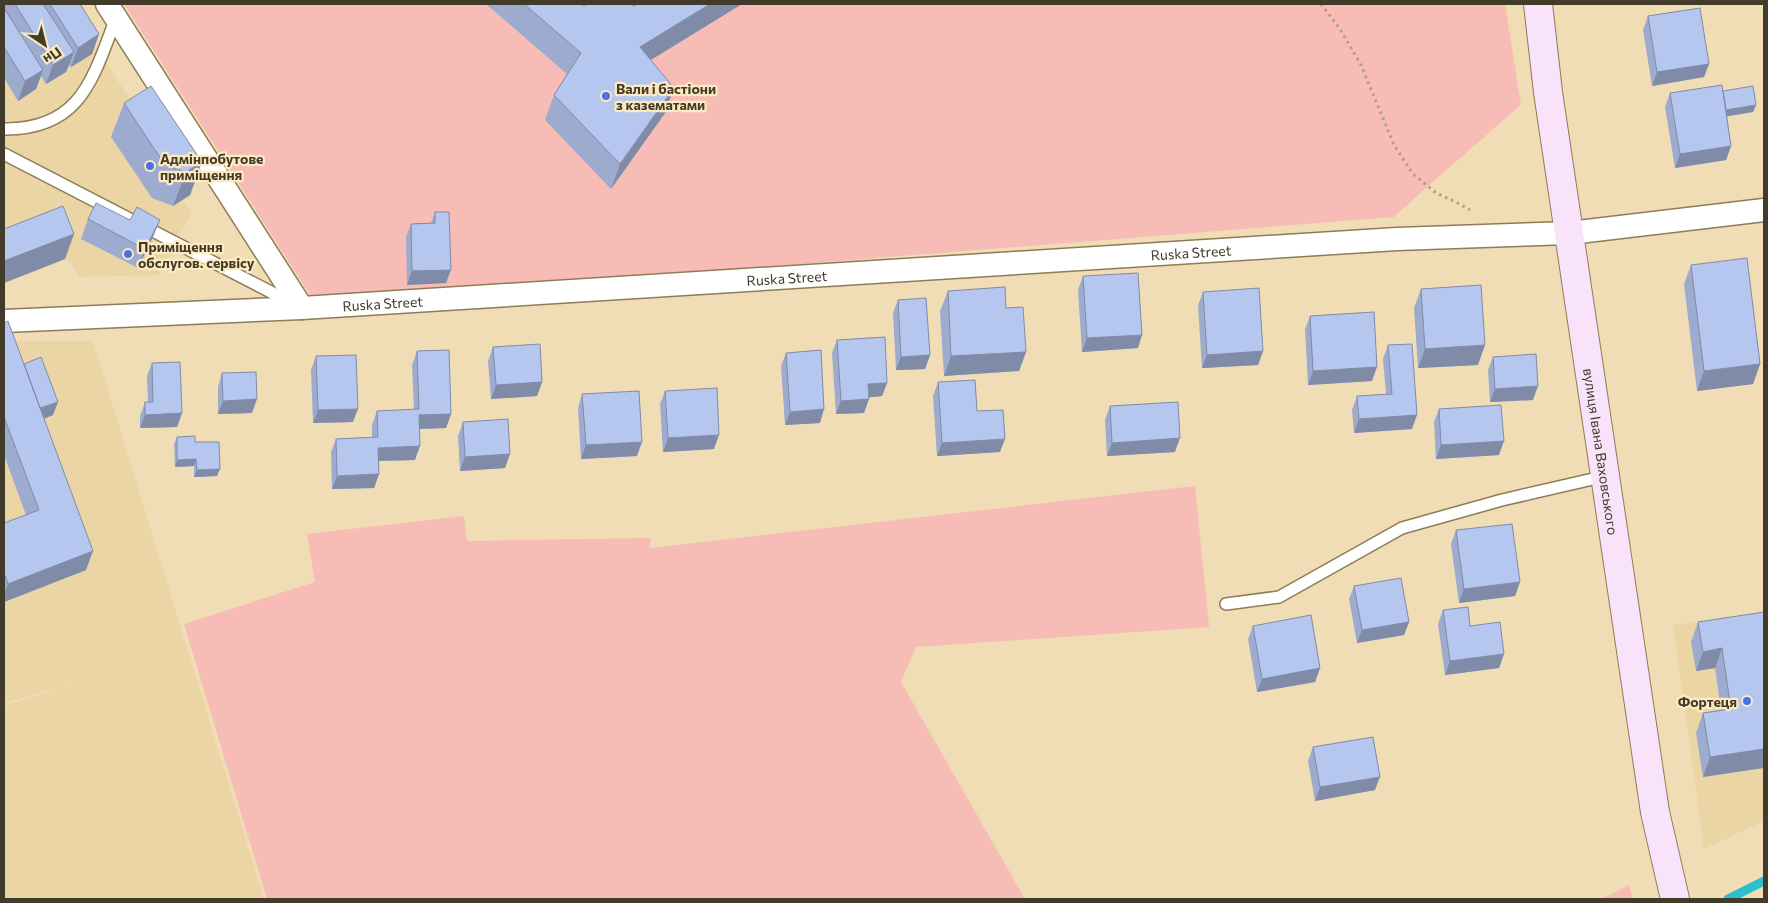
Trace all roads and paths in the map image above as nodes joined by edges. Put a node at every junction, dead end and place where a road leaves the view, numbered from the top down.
1 (1321, 4) edge
2 (1538, 4) edge
3 (111, 11) edge
4 (4, 129) edge
5 (4, 154) edge
6 (1764, 210) edge
7 (1570, 232) junction
8 (1505, 235) junction
9 (302, 308) junction
10 (4, 321) edge
11 (1606, 476) junction
12 (1226, 604) dead end
13 (1675, 899) edge

1 - 8 path
2 - 7 main road, вулиця Івана Ваховського
3 - 4 lane
3 - 9 street
5 - 9 lane
6 - 7 street, Ruska Street
7 - 8 street, Ruska Street
7 - 11 main road, вулиця Івана Ваховського
8 - 9 street, Ruska Street
9 - 10 street, Ruska Street
11 - 12 lane
11 - 13 main road, вулиця Івана Ваховського

